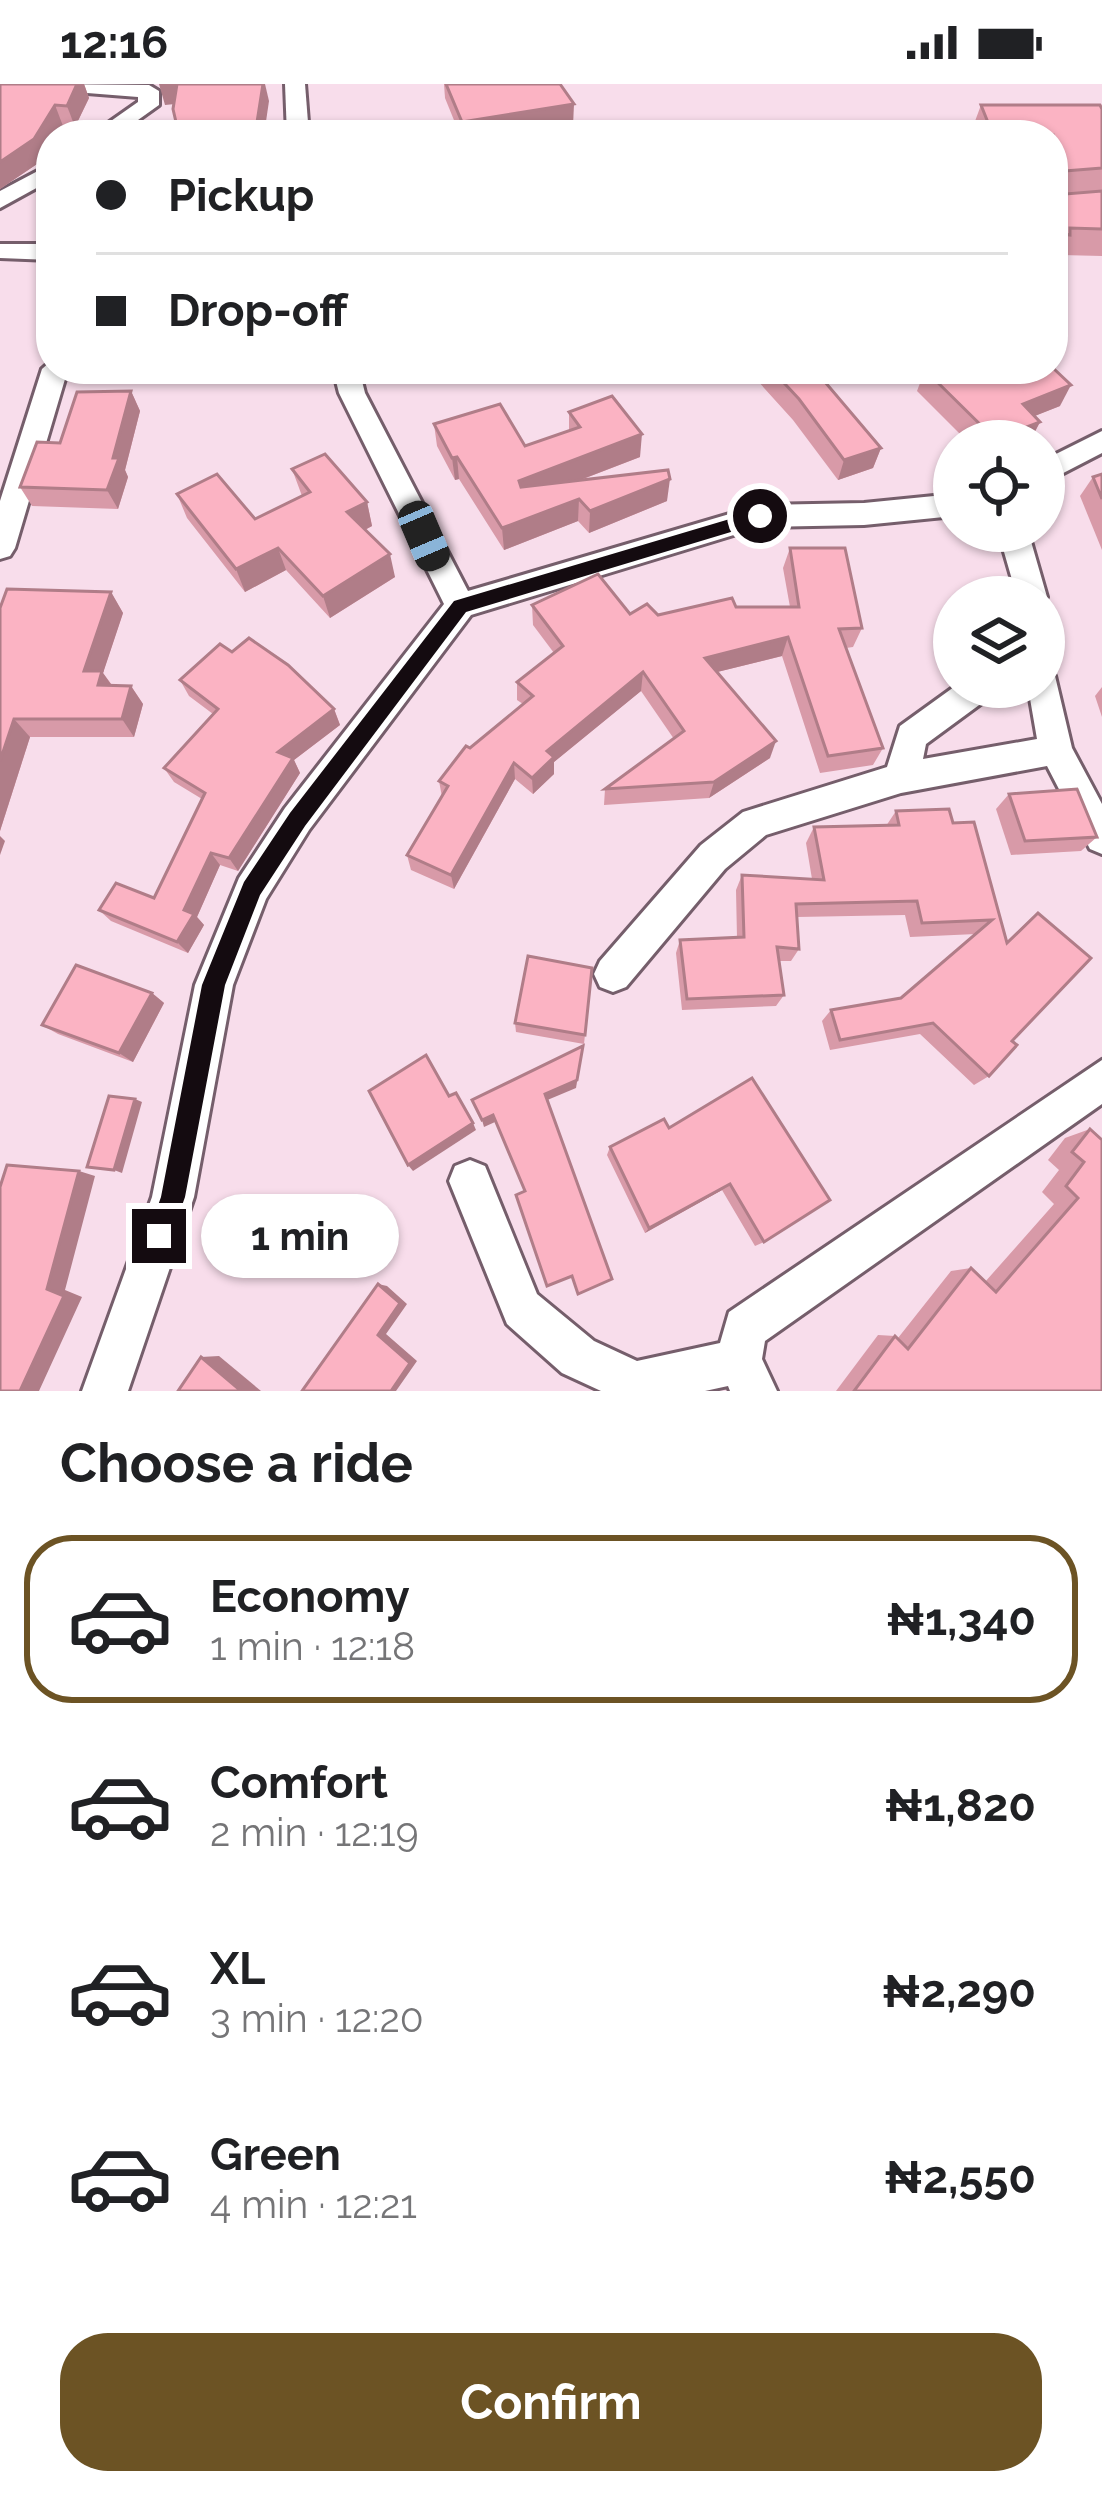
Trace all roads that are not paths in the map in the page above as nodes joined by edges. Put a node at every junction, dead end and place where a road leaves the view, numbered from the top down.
1 (49, 84) edge
2 (295, 84) edge
3 (147, 88) edge
4 (124, 120) edge
5 (297, 120) edge
6 (36, 179) edge
7 (0, 201) edge
8 (0, 251) edge
9 (36, 252) edge
10 (50, 384) edge
11 (350, 384) edge
12 (1102, 441) edge
13 (1065, 461) edge
14 (933, 507) edge
15 (0, 548) edge
16 (460, 606) junction
17 (951, 708) edge
18 (1048, 708) edge
19 (1056, 750) junction
20 (901, 778) junction
21 (1102, 838) edge
22 (614, 974) dead end
23 (1102, 1080) edge
24 (470, 1180) dead end
25 (747, 1376) edge
26 (105, 1391) edge

1 - 3 street
2 - 5 street
3 - 4 street
6 - 7 street
8 - 9 street
10 - 15 street
11 - 16 street
12 - 13 street
14 - 16 street
16 - 26 street
17 - 20 street
18 - 19 street
19 - 20 street
19 - 21 street
20 - 22 street
23 - 25 street
24 - 25 street

